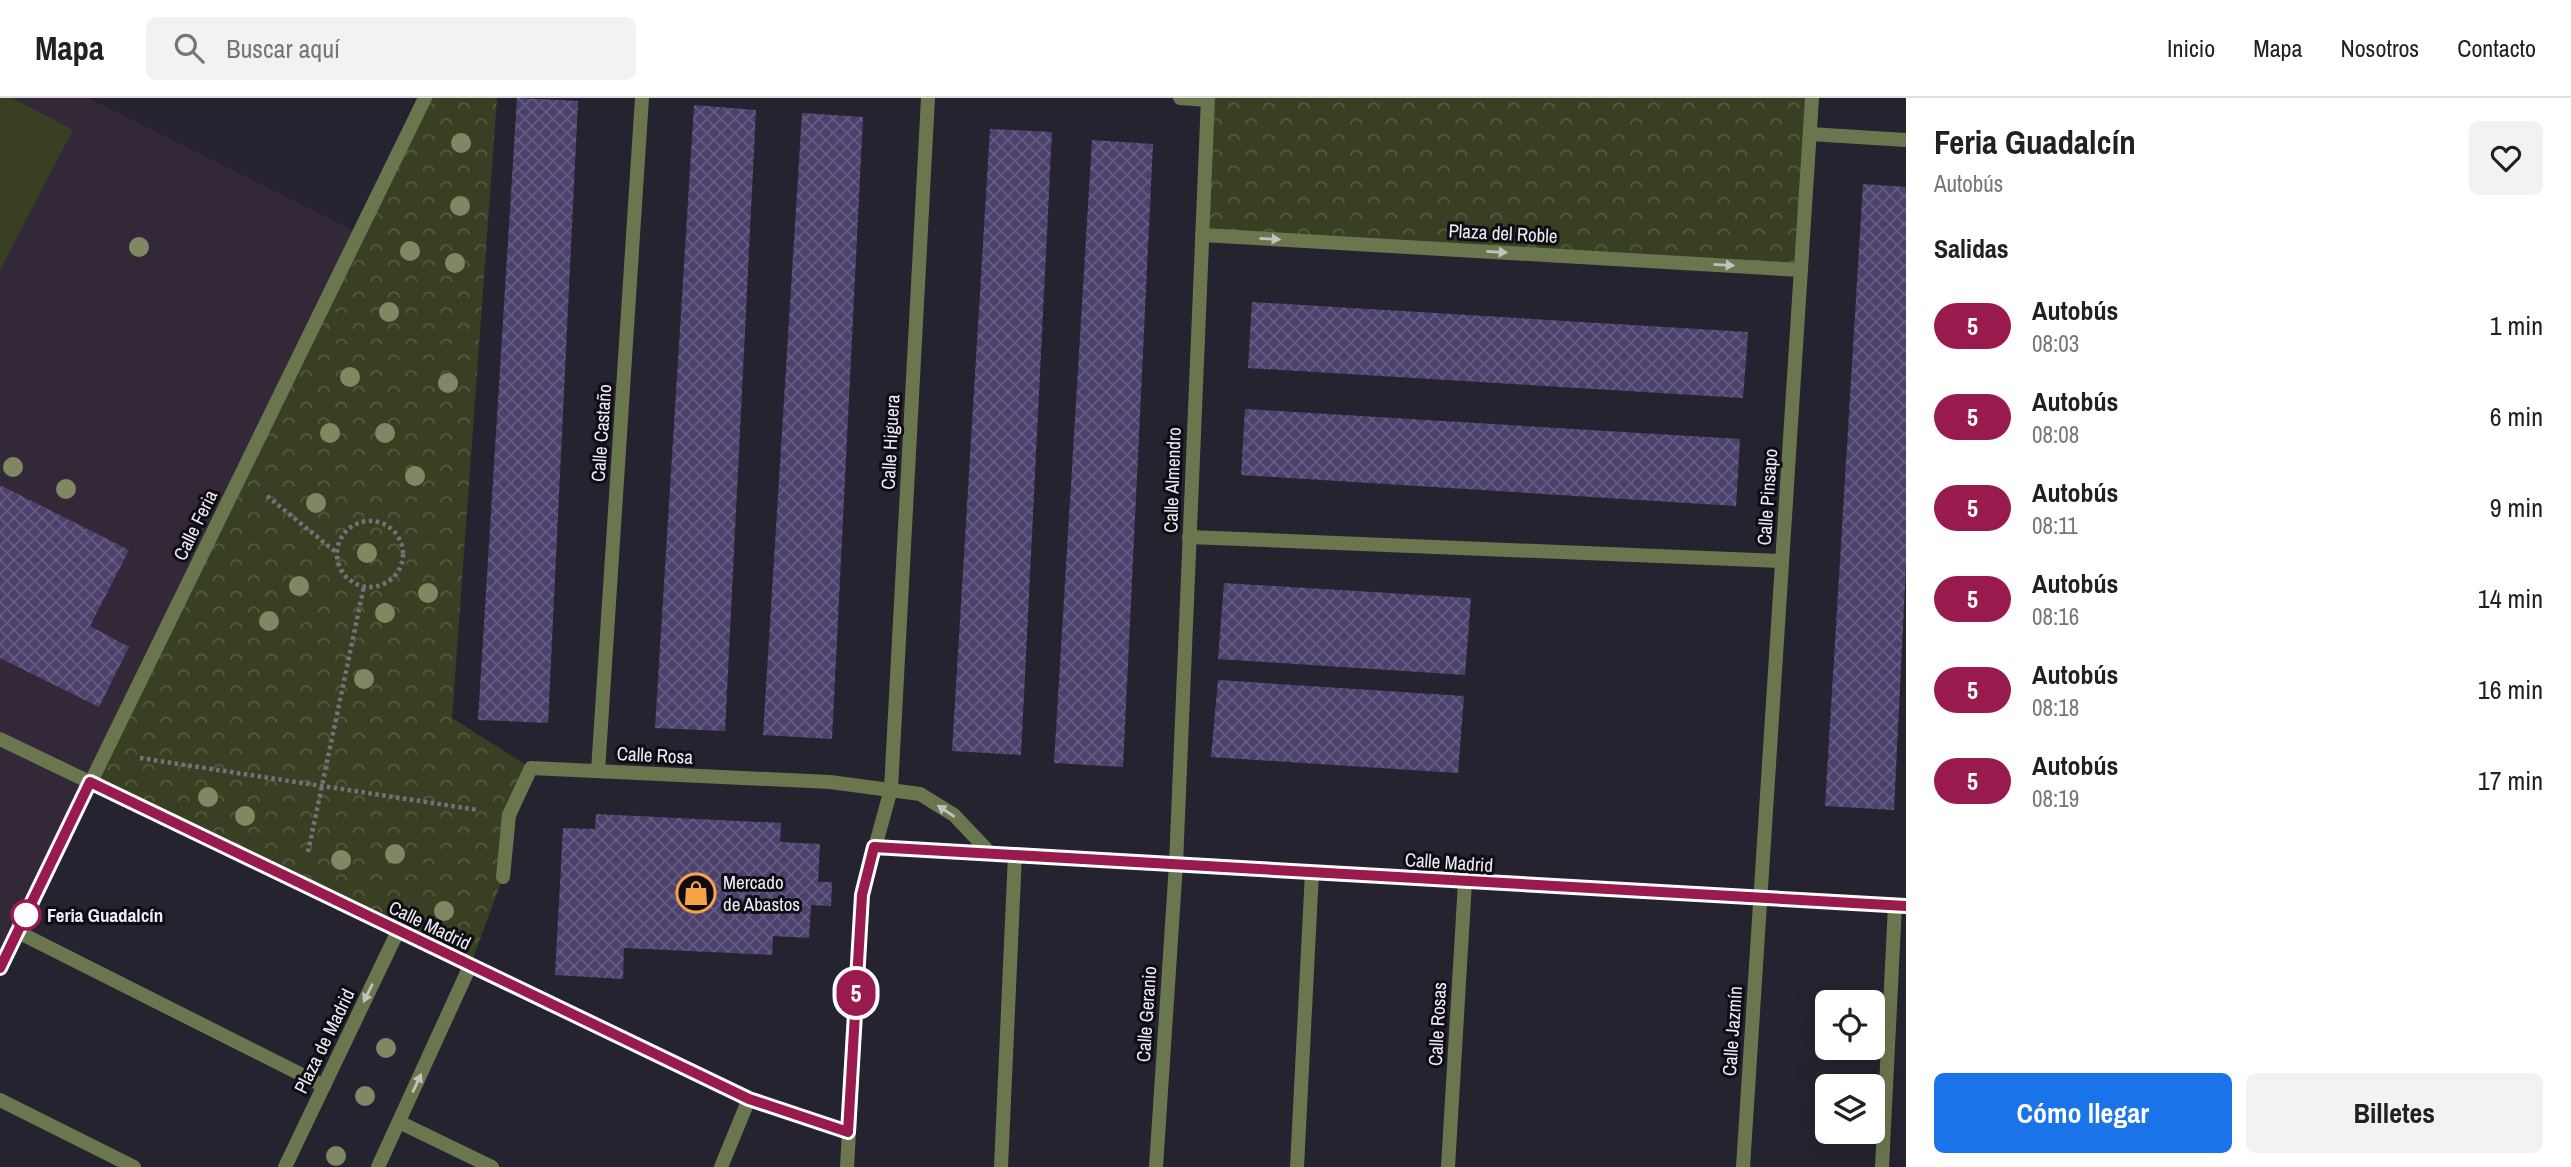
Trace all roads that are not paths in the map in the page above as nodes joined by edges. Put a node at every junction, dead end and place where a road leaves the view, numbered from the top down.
1 (425, 98) edge
2 (642, 98) edge
3 (928, 98) edge
4 (1180, 98) edge
5 (1812, 98) edge
6 (1208, 99) edge
7 (1810, 134) junction
8 (1906, 140) edge
9 (1202, 235) junction
10 (1801, 270) junction
11 (1189, 537) junction
12 (1782, 561) junction
13 (0, 738) edge
14 (598, 771) junction
15 (90, 782) junction
16 (891, 789) junction
17 (874, 847) junction
18 (989, 852) junction
19 (1015, 853) junction
20 (1175, 864) junction
21 (1312, 872) junction
22 (503, 877) dead end
23 (1465, 882) junction
24 (1760, 898) junction
25 (1900, 906) edge
26 (18, 932) junction
27 (398, 932) junction
28 (470, 966) junction
29 (0, 968) edge
30 (324, 1086) junction
31 (749, 1099) junction
32 (0, 1100) edge
33 (399, 1122) junction
34 (848, 1132) junction
35 (134, 1167) edge
36 (285, 1167) edge
37 (378, 1167) edge
38 (492, 1167) edge
39 (722, 1167) edge
40 (847, 1167) edge
41 (1001, 1167) edge
42 (1156, 1167) edge
43 (1297, 1167) edge
44 (1448, 1167) edge
45 (1743, 1167) edge
46 (1882, 1167) edge

1 - 15 street, Calle Feria
2 - 14 street, Calle Castaño
3 - 16 street, Calle Higuera
4 - 6 street
5 - 7 street, Calle Pinsapo
6 - 9 street, Calle Almendro
7 - 8 street
7 - 10 street, Calle Pinsapo
9 -> 10 street, Plaza del Roble
9 - 11 street, Calle Almendro
10 - 12 street, Calle Pinsapo
11 - 12 street
11 - 20 street, Calle Almendro
12 - 24 street, Calle Pinsapo
13 - 15 street, Calle Madrid
14 - 16 street, Calle Rosa
14 - 22 street, Calle Rosa
15 - 26 street, Calle Feria
15 - 27 street, Calle Madrid
16 - 17 street, Calle Higuera
18 -> 16 street
17 - 18 street, Calle Madrid
17 - 34 street, Calle Higuera
18 - 19 street, Calle Madrid
19 - 20 street, Calle Madrid
19 - 41 street
20 - 21 street, Calle Madrid
20 - 42 street, Calle Geranio
21 - 23 street, Calle Madrid
21 - 43 street
23 - 24 street, Calle Madrid
23 - 44 street, Calle Rosas
24 - 25 street, Calle Madrid
24 - 45 street, Calle Jazmín
25 - 46 street
26 - 29 street, Calle Feria
26 - 30 street
27 - 28 street, Calle Madrid
27 -> 30 street, Plaza de Madrid
28 - 31 street, Calle Madrid
33 -> 28 street
30 - 36 street, Plaza de Madrid
31 - 34 street, Calle Madrid
31 - 39 street
32 - 35 street
33 - 37 street
33 - 38 street
34 - 40 street, Calle Higuera

